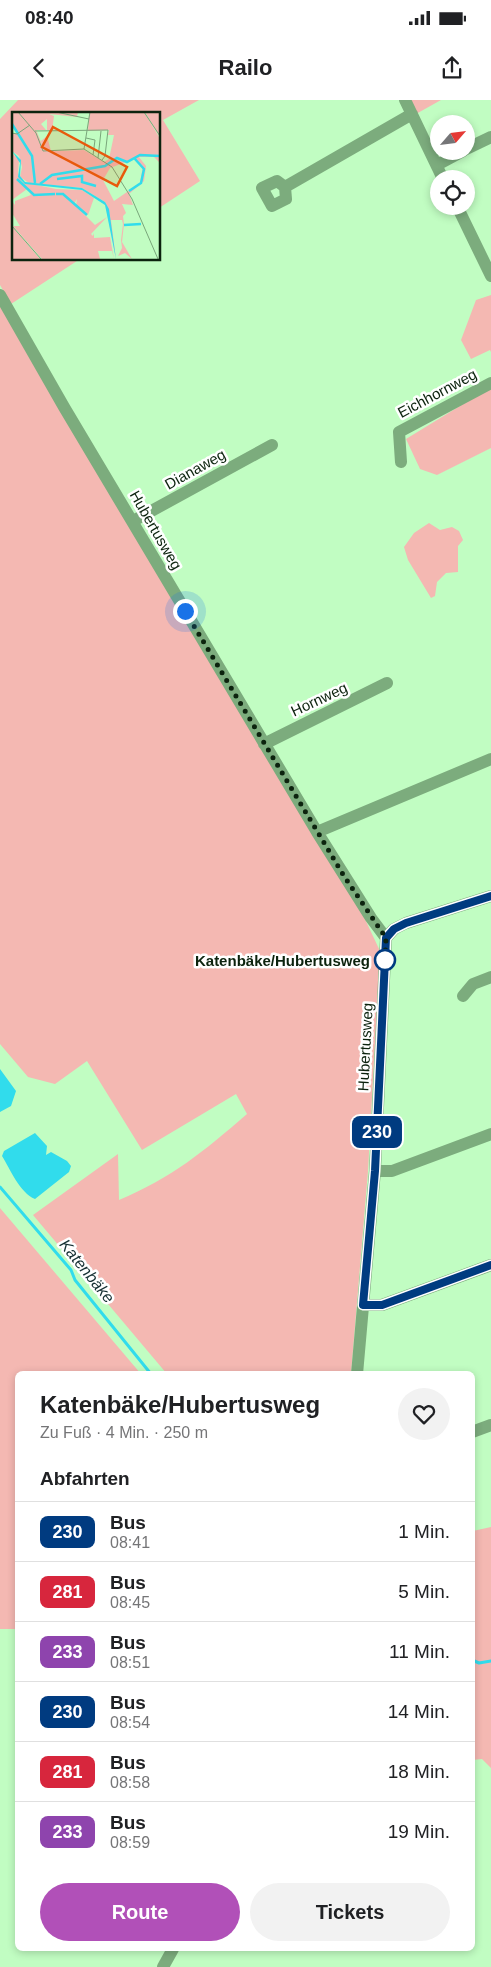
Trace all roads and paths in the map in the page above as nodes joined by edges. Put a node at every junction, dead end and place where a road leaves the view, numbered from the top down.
1 (405, 100) edge
2 (412, 114) junction
3 (491, 136) edge
4 (475, 145) edge
5 (446, 160) edge
6 (436, 165) junction
7 (438, 170) edge
8 (285, 187) dead end
9 (461, 215) edge
10 (491, 276) edge
11 (0, 294) edge
12 (491, 383) edge
13 (272, 445) dead end
14 (401, 462) dead end
15 (133, 521) junction
16 (387, 683) dead end
17 (264, 744) junction
18 (491, 759) edge
19 (317, 832) junction
20 (491, 896) edge
21 (386, 938) junction
22 (491, 977) edge
23 (463, 996) dead end
24 (491, 1134) edge
25 (375, 1171) junction
26 (491, 1265) edge
27 (363, 1305) junction
28 (358, 1371) edge
29 (491, 1425) edge
30 (475, 1431) edge
31 (172, 1951) edge
32 (163, 1967) edge

1 - 2 street
2 - 6 street
2 - 8 street
3 - 4 street
5 - 6 street
6 - 7 street
9 - 10 street
11 - 15 street, Hubertusweg
12 - 14 street, Eichhornweg
13 - 15 street, Dianaweg
15 - 17 street, Hubertusweg
16 - 17 street, Hornweg
17 - 19 street, Hubertusweg
18 - 19 street
19 - 21 street, Hubertusweg
20 - 21 street
21 - 25 street, Hubertusweg
22 - 23 street
24 - 25 street
25 - 27 street, Hubertusweg
26 - 27 street
27 - 28 street, Hubertusweg
29 - 30 street
31 - 32 street

